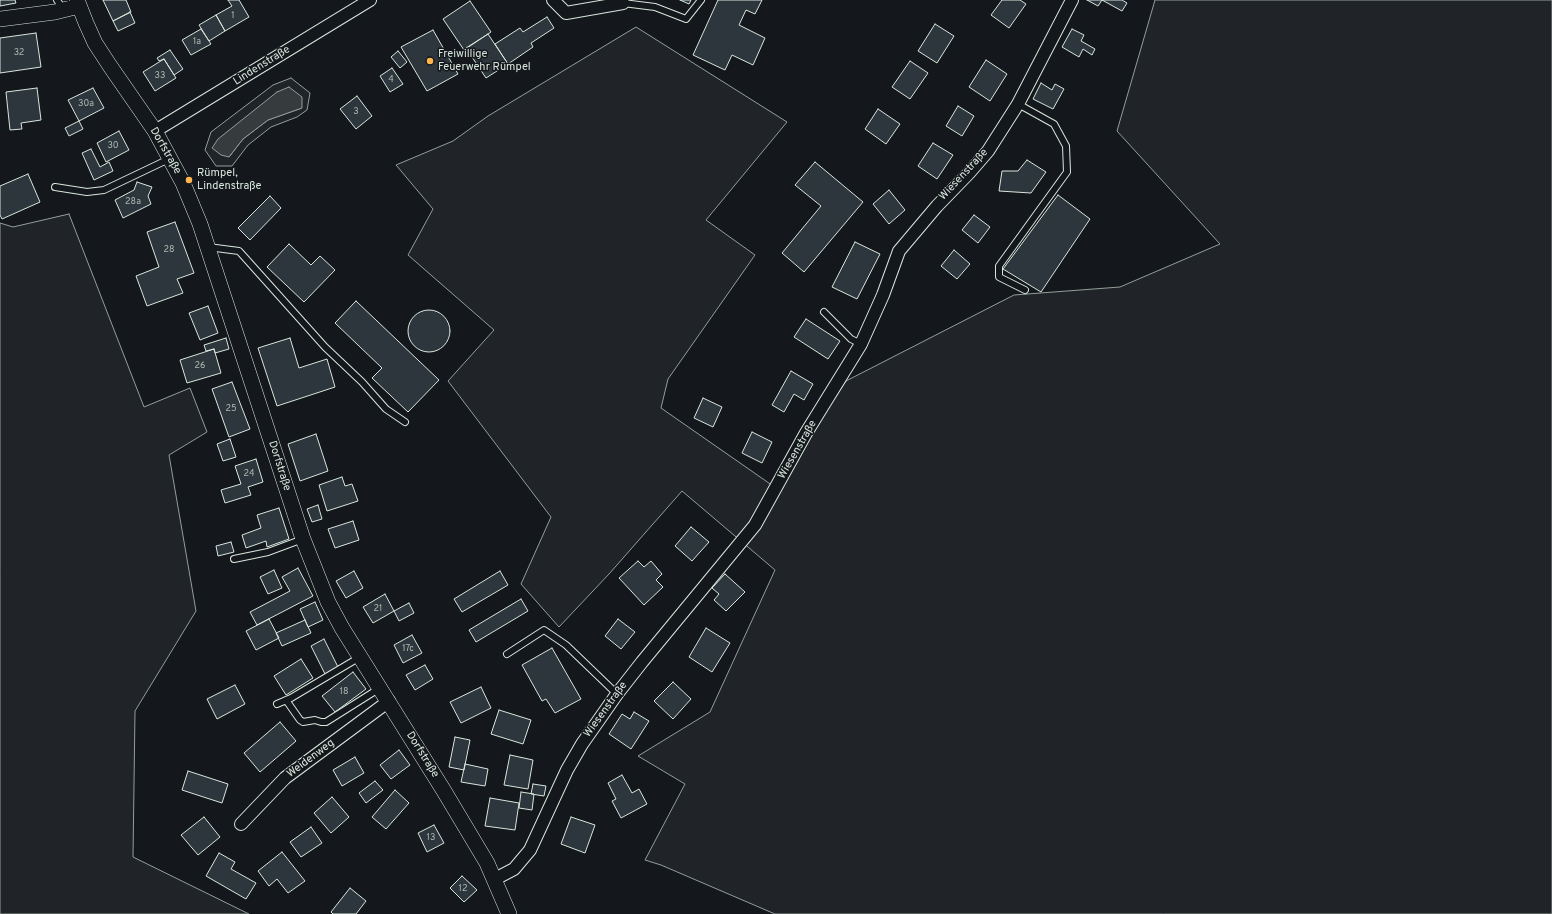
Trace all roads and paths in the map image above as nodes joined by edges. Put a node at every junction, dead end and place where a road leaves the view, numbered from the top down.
1 (370, 0) edge
2 (553, 0) edge
3 (701, 0) edge
4 (1072, 0) edge
5 (78, 3) edge
6 (623, 3) joint
7 (60, 5) edge
8 (0, 19) edge
9 (1018, 104) junction
10 (155, 131) junction
11 (170, 158) junction
12 (55, 187) dead end
13 (208, 247) junction
14 (1025, 290) dead end
15 (824, 312) dead end
16 (860, 344) junction
17 (405, 422) dead end
18 (303, 539) junction
19 (234, 559) dead end
20 (507, 654) dead end
21 (361, 656) junction
22 (381, 688) junction
23 (617, 694) junction
24 (286, 700) junction
25 (389, 701) junction
26 (277, 704) dead end
27 (241, 824) dead end
28 (495, 879) junction
29 (509, 914) edge

1 - 10 street, Lindenstraße
2 - 6 street
3 - 6 lane
4 - 9 street, Wiesenstraße
5 - 7 street, Dorfstraße
5 - 10 street, Dorfstraße
7 - 8 street, Dorfstraße
9 - 14 lane
9 - 16 street, Wiesenstraße
10 - 11 street, Dorfstraße
11 - 12 lane
11 - 13 street, Dorfstraße
13 - 17 lane
13 - 18 street, Dorfstraße
15 - 16 lane
16 - 23 street, Wiesenstraße
18 - 19 lane
18 - 21 street, Dorfstraße
20 - 23 lane
21 - 22 street, Dorfstraße
21 - 24 lane
22 - 24 lane
22 - 25 street, Dorfstraße
23 - 28 street, Wiesenstraße
24 - 26 lane
25 - 27 street, Weidenweg
25 - 28 street, Dorfstraße
28 - 29 street, Dorfstraße

